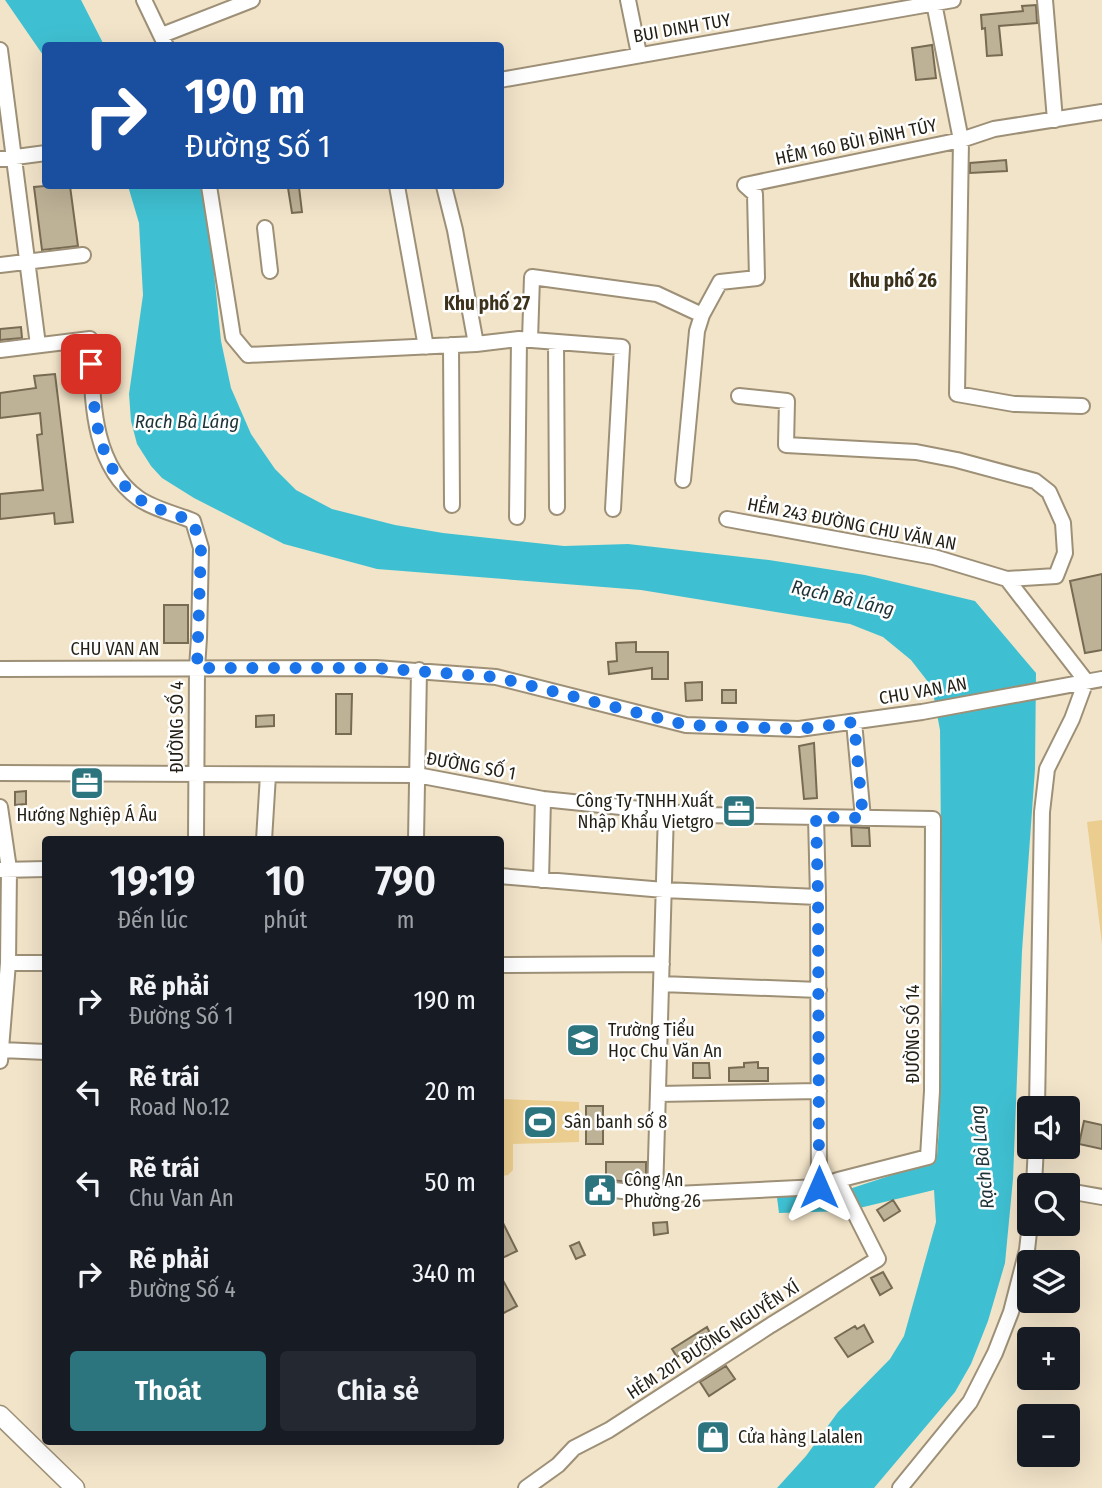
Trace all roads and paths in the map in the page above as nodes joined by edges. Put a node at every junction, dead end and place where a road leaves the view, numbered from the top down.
1 (144, 0) edge
2 (252, 0) edge
3 (628, 0) edge
4 (953, 0) edge
5 (1045, 0) edge
6 (934, 3) junction
7 (164, 40) edge
8 (1, 50) edge
9 (639, 54) junction
10 (504, 79) edge
11 (1095, 113) edge
12 (1055, 120) junction
13 (961, 140) junction
14 (42, 154) edge
15 (16, 157) junction
16 (0, 159) edge
17 (209, 189) edge
18 (398, 189) edge
19 (445, 189) edge
20 (265, 228) dead end
21 (83, 255) dead end
22 (27, 261) junction
23 (0, 265) edge
24 (271, 271) dead end
25 (702, 315) junction
26 (524, 339) junction
27 (556, 342) junction
28 (476, 344) junction
29 (38, 345) junction
30 (451, 345) junction
31 (426, 347) junction
32 (0, 350) edge
33 (739, 397) dead end
34 (1082, 406) dead end
35 (683, 480) dead end
36 (452, 505) dead end
37 (557, 507) dead end
38 (613, 509) dead end
39 (517, 517) dead end
40 (727, 519) dead end
41 (1007, 579) junction
42 (197, 668) junction
43 (0, 669) edge
44 (419, 670) junction
45 (1102, 678) edge
46 (1086, 681) junction
47 (854, 722) junction
48 (0, 772) edge
49 (197, 775) junction
50 (268, 775) junction
51 (418, 775) junction
52 (543, 799) junction
53 (0, 807) edge
54 (666, 811) junction
55 (816, 817) junction
56 (863, 818) junction
57 (933, 819) joint
58 (195, 836) edge
59 (264, 836) edge
60 (416, 836) edge
61 (4, 869) edge
62 (42, 869) edge
63 (504, 876) edge
64 (541, 880) junction
65 (663, 890) junction
66 (818, 897) junction
67 (8, 963) junction
68 (42, 963) edge
69 (662, 964) junction
70 (504, 965) edge
71 (661, 984) junction
72 (819, 990) junction
73 (42, 1052) edge
74 (1, 1056) edge
75 (819, 1091) junction
76 (658, 1094) junction
77 (1037, 1096) edge
78 (841, 1186) junction
79 (819, 1187) junction
80 (606, 1189) dead end
81 (1080, 1193) edge
82 (655, 1195) junction
83 (1102, 1197) edge
84 (1029, 1236) edge
85 (0, 1415) edge
86 (75, 1488) edge
87 (526, 1488) edge
88 (900, 1488) edge

1 - 7 street
2 - 7 street
3 - 9 street
4 - 6 street, BUI DINH TUY
5 - 12 street
6 - 9 street, BUI DINH TUY
6 - 13 street, HẺM 160 BÙI ĐÌNH TÚY
8 - 15 street
9 - 10 street, BUI DINH TUY
11 - 12 street
12 - 13 street
13 - 25 street, HẺM 160 BÙI ĐÌNH TÚY
13 - 34 street
14 - 15 street
15 - 16 street
15 - 22 street
17 - 31 street
18 - 31 street
19 - 28 street
20 - 24 street
21 - 22 street
22 - 23 street
22 - 29 street
25 - 26 street
25 - 35 street
26 - 27 street
26 - 28 street
26 - 39 street
27 - 37 street
27 - 38 street
28 - 30 street
29 - 32 street
29 - 42 street, ĐƯỜNG SỐ 4
30 - 31 street
30 - 36 street
33 - 41 street
40 - 41 street, HẺM 243 ĐƯỜNG CHU VĂN AN
41 - 46 street
42 - 43 street, CHU VAN AN
42 - 44 street, CHU VAN AN
42 - 49 street, ĐƯỜNG SỐ 4
44 - 47 street, CHU VAN AN
44 - 51 street
45 - 46 street, CHU VAN AN
46 - 47 street, CHU VAN AN
46 - 77 street
47 - 56 street
48 - 49 street, ĐƯỜNG SỐ 1
49 - 50 street, ĐƯỜNG SỐ 1
49 - 58 street, ĐƯỜNG SỐ 4
50 - 51 street, ĐƯỜNG SỐ 1
50 - 59 street
51 - 52 street, ĐƯỜNG SỐ 1
51 - 60 street
52 - 54 street, ĐƯỜNG SỐ 1
52 - 64 street
53 - 61 street
54 - 55 street, ĐƯỜNG SỐ 1
54 - 65 street
55 - 56 street, ĐƯỜNG SỐ 1
55 - 66 street
56 - 57 street, ĐƯỜNG SỐ 1
57 - 78 street, ĐƯỜNG SỐ 14
61 - 62 street
61 - 67 street
63 - 64 street
64 - 65 street
65 - 66 street
65 - 69 street
66 - 72 street
67 - 68 street
67 - 74 street
69 - 70 street
69 - 71 street
71 - 72 street
71 - 76 street
72 - 75 street
73 - 74 street
75 - 76 street
75 - 79 street
76 - 82 street
78 - 79 street
78 - 87 street, HẺM 201 ĐƯỜNG NGUYỄN XÍ
79 - 82 street
80 - 82 street
81 - 83 street
84 - 88 street
85 - 86 main road

